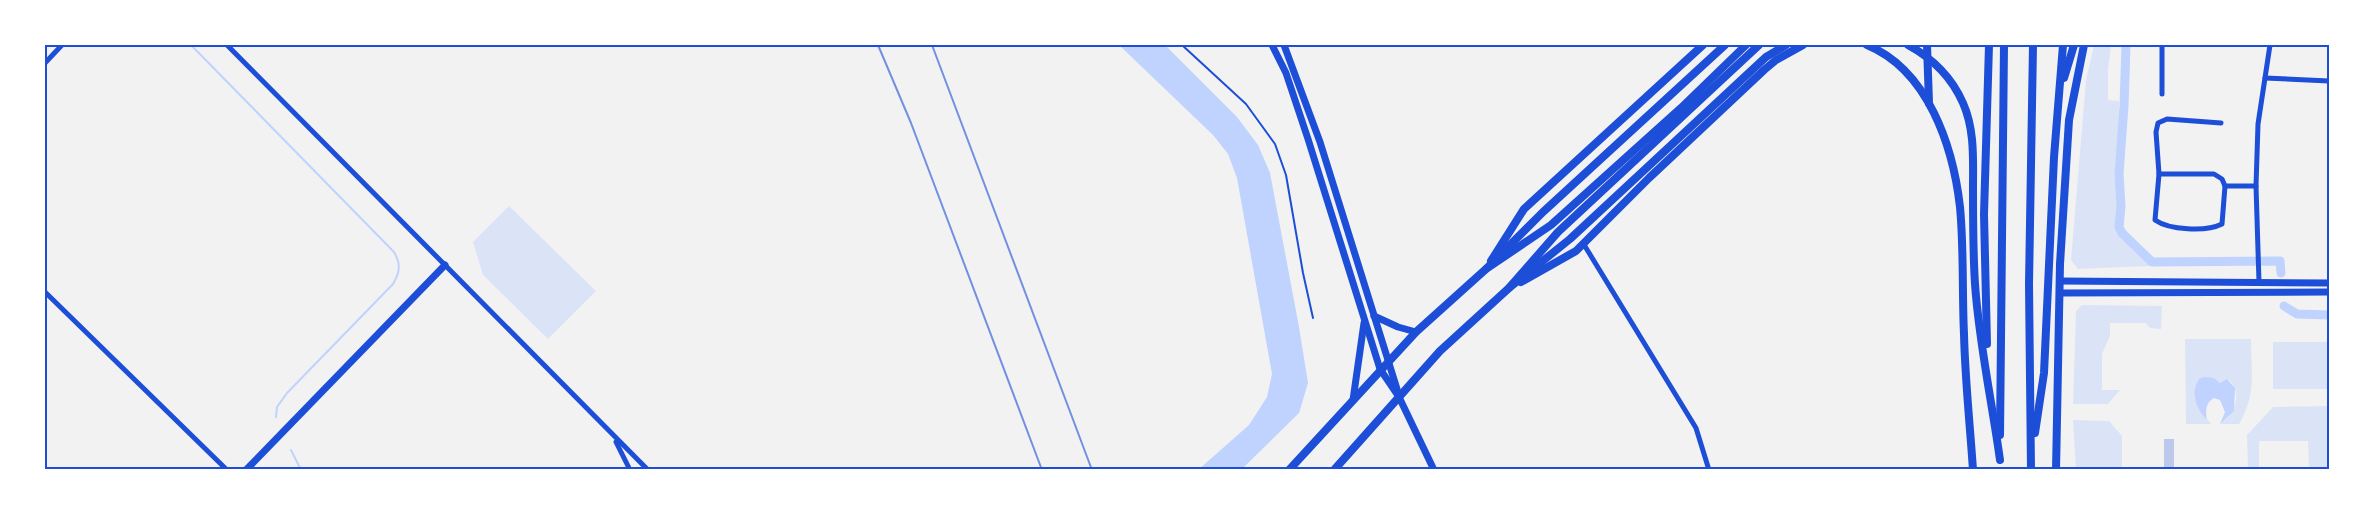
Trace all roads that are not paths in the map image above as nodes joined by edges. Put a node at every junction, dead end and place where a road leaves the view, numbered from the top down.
1 (62, 45) edge
2 (227, 45) edge
3 (1182, 45) edge
4 (1284, 45) edge
5 (1703, 45) edge
6 (1725, 45) edge
7 (1746, 45) edge
8 (1759, 45) edge
9 (1779, 45) edge
10 (1786, 45) edge
11 (1804, 45) edge
12 (1867, 45) edge
13 (1908, 45) edge
14 (1927, 45) edge
15 (1989, 45) edge
16 (2004, 45) edge
17 (2034, 45) edge
18 (2063, 45) edge
19 (2074, 45) edge
20 (2084, 45) edge
21 (2162, 45) edge
22 (2270, 45) edge
23 (1273, 47) edge
24 (1766, 57) junction
25 (45, 63) edge
26 (2265, 78) junction
27 (2329, 81) edge
28 (2162, 94) dead end
29 (2058, 98) junction
30 (1929, 105) junction
31 (2221, 123) dead end
32 (2159, 174) junction
33 (2225, 186) junction
34 (2256, 186) junction
35 (1583, 243) junction
36 (445, 265) junction
37 (1486, 269) junction
38 (2060, 281) junction
39 (2259, 282) junction
40 (2329, 283) edge
41 (1509, 288) junction
42 (45, 292) edge
43 (2329, 292) edge
44 (2060, 293) junction
45 (2258, 293) junction
46 (1373, 315) junction
47 (1313, 318) dead end
48 (1364, 318) junction
49 (1416, 332) junction
50 (1389, 360) junction
51 (1380, 369) junction
52 (1989, 383) junction
53 (1399, 397) junction
54 (1353, 400) junction
55 (612, 436) junction
56 (2031, 456) junction
57 (2000, 465) edge
58 (1707, 469) edge
59 (227, 470) edge
60 (246, 470) edge
61 (630, 470) edge
62 (648, 470) edge
63 (1289, 470) edge
64 (1334, 470) edge
65 (1434, 470) edge
66 (1973, 470) edge
67 (2031, 470) edge
68 (2056, 470) edge

1 - 25 street
2 - 36 street
3 - 47 lane
4 - 23 street
4 - 46 street
5 - 37 main road
6 - 37 main road
7 - 37 main road
8 - 41 main road
9 - 24 main road
10 - 24 main road
11 - 35 main road
12 - 30 main road
13 - 52 main road
14 - 30 main road
15 - 52 main road
16 - 57 main road
17 - 56 main road
18 - 29 main road
19 - 29 main road
20 - 38 main road
21 - 28 street
22 - 26 street
23 - 48 street
24 - 41 main road
26 - 27 street
26 - 34 street
29 - 56 main road
30 - 66 main road
31 - 32 street
32 - 33 street
32 - 33 street
33 - 34 street
34 - 39 street
35 - 41 main road
35 - 58 street
36 - 55 street
36 - 60 street
37 - 49 main road
38 - 39 street
38 - 44 main road
39 - 40 street
39 - 45 street
41 - 53 main road
42 - 59 street
43 - 45 street
44 - 45 street
44 - 68 main road
46 - 49 street
46 - 50 street
48 - 51 street
48 - 54 street
49 - 50 main road
50 - 51 main road
50 - 53 street
51 - 53 street
51 - 54 main road
52 - 57 main road
53 - 64 main road
53 - 65 street
54 - 63 main road
55 - 61 street
55 - 62 street
56 - 67 main road

